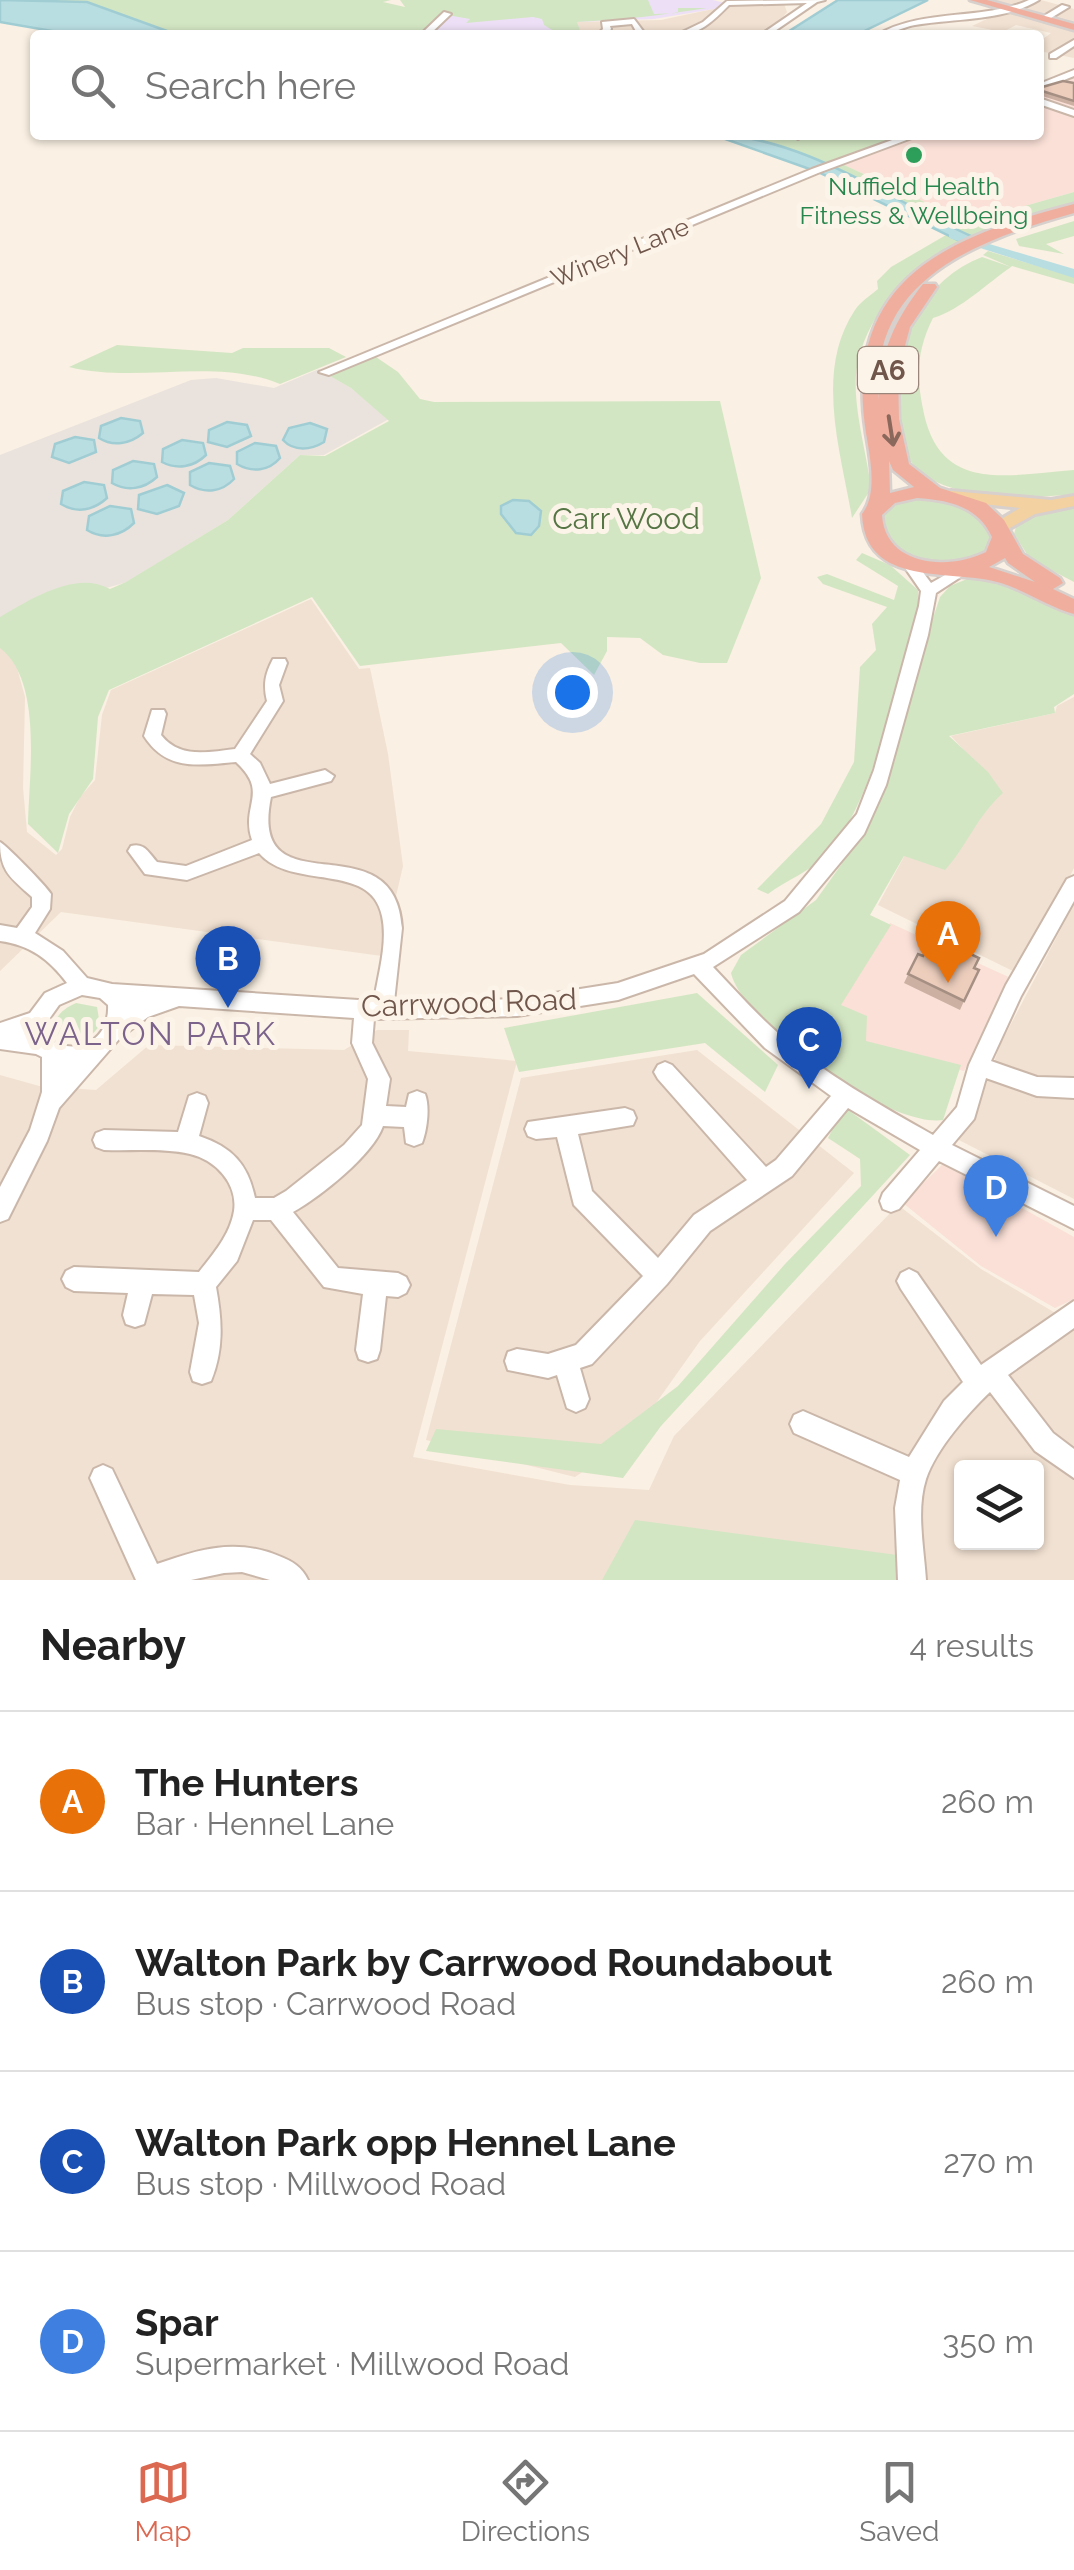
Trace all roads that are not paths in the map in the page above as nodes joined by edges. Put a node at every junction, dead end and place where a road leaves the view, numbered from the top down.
1 (976, 0) edge
2 (1035, 0) edge
3 (817, 1) edge
4 (997, 7) edge
5 (1064, 8) dead end
6 (447, 14) dead end
7 (964, 18) junction
8 (1043, 19) junction
9 (1074, 26) edge
10 (429, 30) edge
11 (606, 30) edge
12 (639, 30) edge
13 (692, 30) edge
14 (772, 30) edge
15 (893, 30) edge
16 (1056, 43) dead end
17 (1071, 44) edge
18 (1053, 56) dead end
19 (1074, 73) edge
20 (1044, 85) edge
21 (1044, 103) edge
22 (1074, 113) edge
23 (901, 140) edge
24 (1074, 208) edge
25 (1074, 217) edge
26 (1019, 228) junction
27 (959, 254) junction
28 (325, 372) dead end
29 (942, 494) junction
30 (1074, 501) edge
31 (1048, 505) junction
32 (878, 506) junction
33 (1000, 532) junction
34 (908, 562) junction
35 (967, 569) junction
36 (929, 591) junction
37 (1074, 594) edge
38 (1074, 607) edge
39 (279, 663) dead end
40 (158, 714) dead end
41 (152, 736) junction
42 (132, 740) dead end
43 (240, 755) junction
44 (325, 776) dead end
45 (264, 792) junction
46 (262, 844) junction
47 (0, 850) edge
48 (137, 850) dead end
49 (1074, 884) edge
50 (0, 933) edge
51 (23, 935) junction
52 (54, 955) junction
53 (698, 964) junction
54 (81, 986) junction
55 (109, 992) junction
56 (192, 997) junction
57 (52, 999) junction
58 (374, 1008) junction
59 (37, 1020) junction
60 (0, 1032) edge
61 (107, 1039) junction
62 (0, 1040) edge
63 (46, 1049) junction
64 (980, 1065) junction
65 (665, 1072) dead end
66 (1074, 1088) edge
67 (845, 1095) junction
68 (197, 1103) dead end
69 (51, 1105) junction
70 (376, 1116) junction
71 (415, 1118) dead end
72 (625, 1118) dead end
73 (565, 1126) junction
74 (536, 1129) dead end
75 (104, 1140) dead end
76 (186, 1144) junction
77 (934, 1149) junction
78 (765, 1183) junction
79 (891, 1201) dead end
80 (246, 1209) junction
81 (276, 1209) junction
82 (0, 1211) edge
83 (1074, 1218) edge
84 (659, 1276) junction
85 (74, 1280) dead end
86 (908, 1281) dead end
87 (142, 1282) junction
88 (204, 1284) junction
89 (1074, 1313) edge
90 (134, 1315) dead end
91 (368, 1350) dead end
92 (517, 1362) dead end
93 (566, 1363) junction
94 (202, 1372) dead end
95 (986, 1379) junction
96 (576, 1399) dead end
97 (804, 1424) dead end
98 (1074, 1465) edge
99 (914, 1473) junction
100 (103, 1478) dead end
101 (150, 1580) edge
102 (294, 1580) edge
103 (912, 1580) edge

1 - 4 highway
2 - 4 street
3 - 13 street
3 - 14 street
4 - 7 street
4 - 7 street
4 - 8 highway
5 - 8 street
6 - 10 street
7 - 15 street
8 - 9 highway
11 - 12 street
16 - 17 street
17 - 18 street
19 - 20 street
21 - 22 street
23 - 28 street, Winery Lane
24 - 26 highway, A6
25 - 26 highway, A6
26 - 27 highway, A6
27 -> 29 highway, A6
27 - 32 highway, A6
29 - 31 main road
29 - 32 highway
29 - 33 highway, A6
30 - 31 main road
31 - 33 main road
32 - 34 highway, A6
33 - 35 highway
33 - 37 highway, A6
34 - 35 highway
34 - 36 street
35 - 36 street
35 - 38 highway
36 - 53 street, Carrwood Road
39 - 43 street
40 - 41 street
41 - 42 street
41 - 43 street
43 - 45 street
44 - 45 street
45 - 46 street
46 - 48 street
46 - 58 street
47 - 51 street
49 - 64 street
50 - 51 street
51 - 52 street
52 - 54 street
52 - 57 street
53 - 58 street, Carrwood Road
53 - 67 street
54 - 55 street
54 - 57 street
55 - 56 street, Carrwood Road
55 - 61 street
56 - 58 street, Carrwood Road
56 - 61 street, Carrwood Road
57 - 59 street
58 - 70 street
59 - 60 street
59 - 63 street
61 - 63 street
61 - 69 street
62 - 63 street
63 - 69 street
64 - 66 street
64 - 77 street
65 - 78 street
67 - 77 street
67 - 78 street
68 - 76 street
69 - 82 street
70 - 71 street
70 - 81 street
72 - 73 street
73 - 74 street
73 - 84 street
75 - 76 street
76 - 80 street
77 - 79 street
77 - 83 street
78 - 84 street
80 - 81 street
80 - 88 street
81 - 91 street
84 - 93 street
85 - 87 street
86 - 95 street
87 - 88 street
87 - 90 street
88 - 94 street
89 - 95 street
92 - 93 street
93 - 96 street
95 - 98 street
95 - 99 street
97 - 99 street
99 - 103 street
100 - 101 street
101 - 102 street

